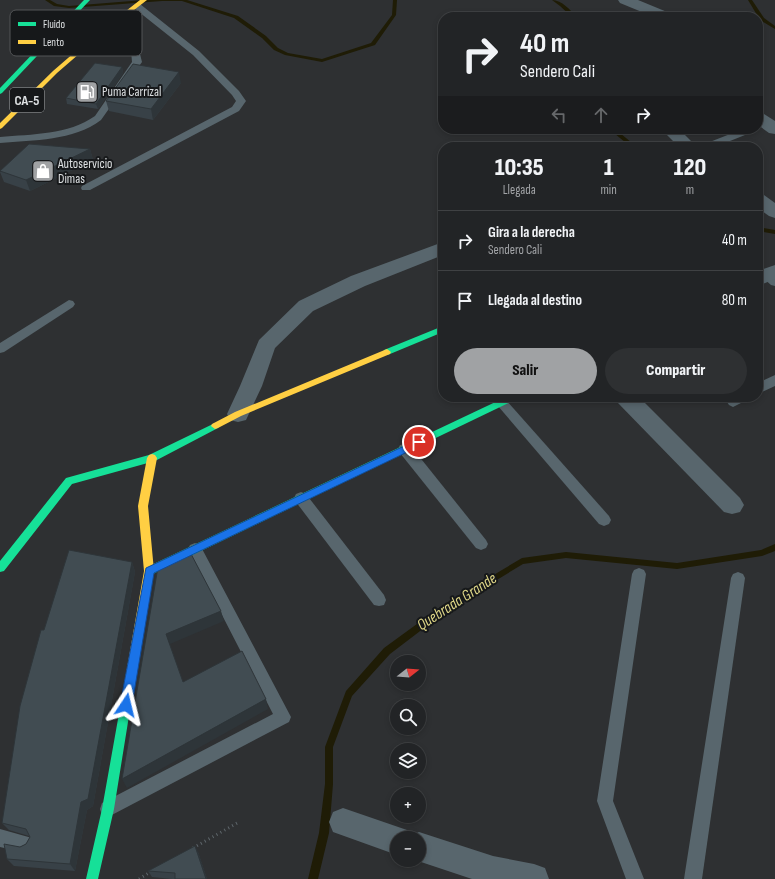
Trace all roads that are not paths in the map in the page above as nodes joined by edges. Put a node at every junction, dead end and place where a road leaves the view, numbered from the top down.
1 (87, 0) edge
2 (625, 0) edge
3 (140, 3) edge
4 (78, 10) edge
5 (131, 10) edge
6 (667, 12) edge
7 (34, 56) edge
8 (74, 56) edge
9 (136, 56) edge
10 (0, 92) edge
11 (0, 127) edge
12 (673, 134) edge
13 (739, 134) edge
14 (0, 140) edge
15 (682, 142) edge
16 (719, 142) edge
17 (86, 188) dead end
18 (763, 203) edge
19 (775, 212) edge
20 (438, 250) edge
21 (70, 304) dead end
22 (438, 331) edge
23 (0, 349) edge
24 (775, 380) edge
25 (763, 386) edge
26 (631, 402) edge
27 (502, 403) joint
28 (238, 414) junction
29 (405, 449) junction
30 (152, 458) junction
31 (302, 498) junction
32 (732, 505) dead end
33 (604, 520) dead end
34 (481, 544) dead end
35 (196, 549) junction
36 (0, 568) edge
37 (149, 571) junction
38 (639, 574) dead end
39 (738, 578) dead end
40 (379, 600) dead end
41 (108, 809) junction
42 (343, 822) dead end
43 (0, 838) edge
44 (390, 838) edge
45 (26, 844) edge
46 (426, 849) edge
47 (92, 879) edge
48 (534, 879) edge
49 (635, 879) edge
50 (693, 879) edge

1 - 4 main road, CA-5
2 - 6 street
3 - 5 main road, CA-5
3 - 17 lane
7 - 10 main road, CA-5
8 - 11 main road, CA-5
9 - 14 lane
12 - 15 street
13 - 16 lane
18 - 19 street
20 - 28 street
21 - 23 lane
22 - 28 main road
24 - 25 lane
26 - 32 street
27 - 29 main road
27 - 33 lane
28 - 30 main road
29 - 31 main road
29 - 34 lane
30 - 36 main road
30 - 37 main road
31 - 35 main road
31 - 40 lane
35 - 37 main road
35 - 41 lane
37 - 41 main road
38 - 49 lane
39 - 50 lane
41 - 47 main road
42 - 44 street
43 - 45 lane
46 - 48 street

